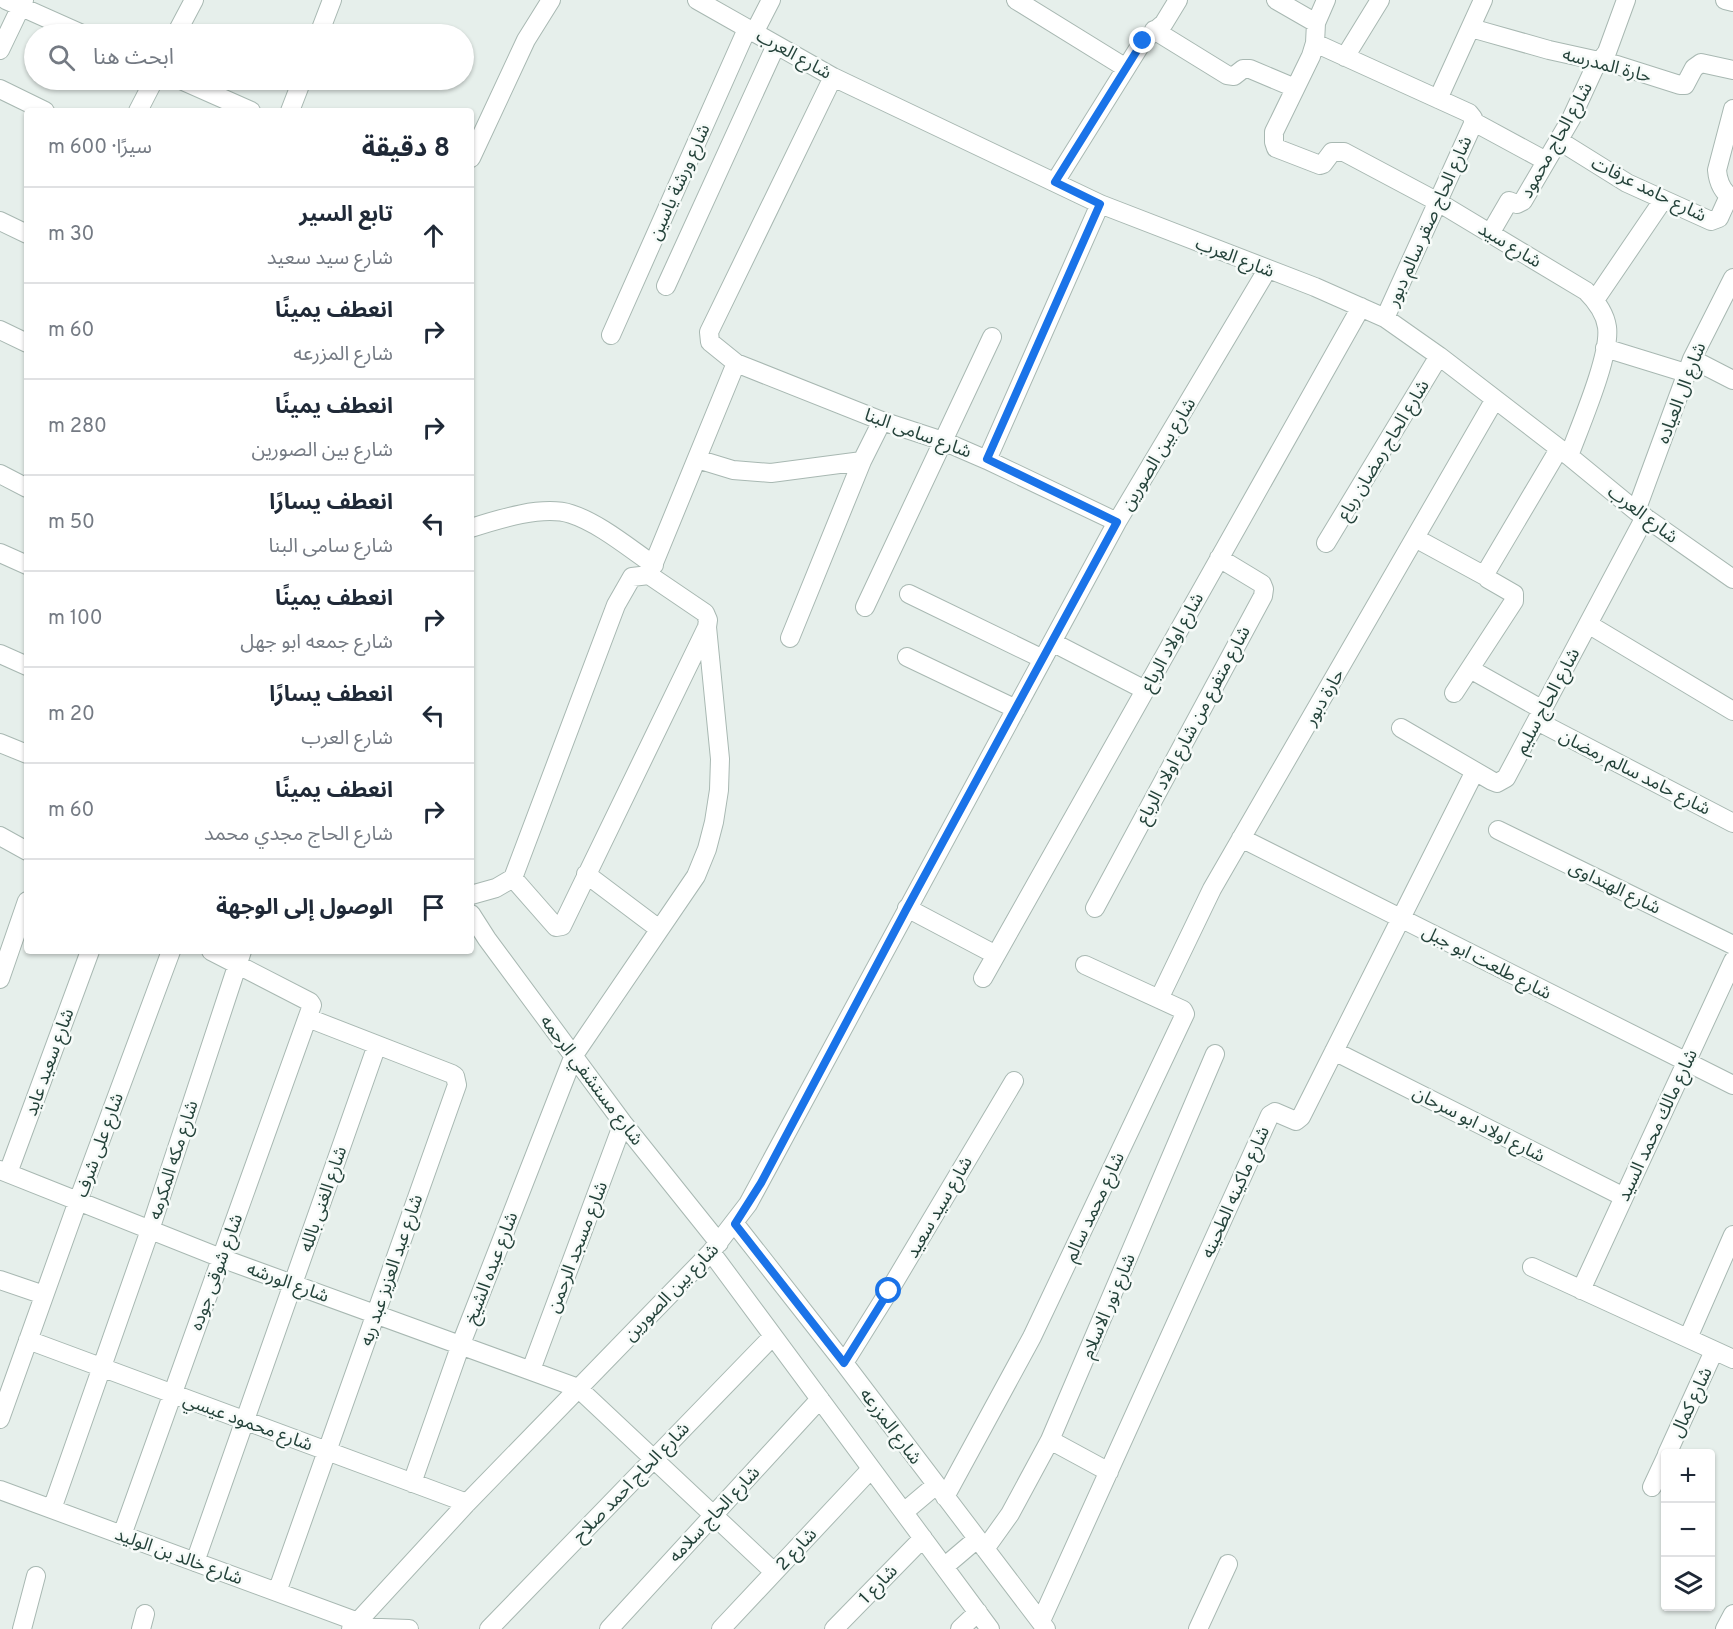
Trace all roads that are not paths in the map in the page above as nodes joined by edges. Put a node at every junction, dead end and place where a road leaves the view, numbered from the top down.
1 (194, 0) edge
2 (332, 0) edge
3 (551, 0) edge
4 (697, 0) edge
5 (771, 0) edge
6 (1016, 0) edge
7 (1178, 0) edge
8 (1276, 0) edge
9 (1326, 0) edge
10 (1380, 0) edge
11 (1484, 0) edge
12 (1626, 0) edge
13 (1725, 0) edge
14 (17, 2) edge
15 (1733, 2) edge
16 (1316, 23) junction
17 (62, 24) edge
18 (181, 24) edge
19 (323, 24) edge
20 (1471, 28) junction
21 (1155, 30) junction
22 (751, 31) junction
23 (1315, 43) junction
24 (776, 45) junction
25 (0, 50) edge
26 (1345, 57) junction
27 (1600, 60) junction
28 (1126, 68) junction
29 (1733, 70) edge
30 (833, 76) junction
31 (1295, 88) junction
32 (0, 89) edge
33 (149, 90) edge
34 (204, 90) edge
35 (298, 90) edge
36 (1438, 99) junction
37 (39, 108) edge
38 (140, 108) edge
39 (244, 108) edge
40 (291, 108) edge
41 (1733, 109) edge
42 (1473, 123) junction
43 (1558, 140) junction
44 (474, 152) edge
45 (1546, 161) junction
46 (1055, 182) junction
47 (1731, 197) edge
48 (1663, 200) junction
49 (1438, 202) junction
50 (1100, 204) junction
51 (0, 221) edge
52 (1491, 232) junction
53 (24, 233) edge
54 (1267, 270) junction
55 (1733, 278) edge
56 (666, 286) dead end
57 (1595, 300) junction
58 (1361, 307) junction
59 (1385, 318) junction
60 (0, 330) edge
61 (611, 335) dead end
62 (992, 337) dead end
63 (24, 342) edge
64 (1605, 348) junction
65 (1439, 356) junction
66 (736, 363) junction
67 (1689, 366) junction
68 (1733, 380) edge
69 (1496, 399) junction
70 (882, 421) junction
71 (943, 441) junction
72 (1564, 452) junction
73 (697, 459) junction
74 (987, 459) junction
75 (862, 461) junction
76 (0, 474) edge
77 (24, 486) edge
78 (1640, 514) junction
79 (1117, 522) junction
80 (474, 527) edge
81 (1416, 539) junction
82 (1326, 543) dead end
83 (0, 552) edge
84 (1219, 558) junction
85 (24, 564) edge
86 (652, 570) junction
87 (1485, 576) junction
88 (1733, 579) edge
89 (909, 594) dead end
90 (865, 608) dead end
91 (1588, 624) junction
92 (707, 627) junction
93 (790, 638) dead end
94 (1052, 642) junction
95 (0, 654) edge
96 (907, 657) dead end
97 (1043, 659) junction
98 (24, 665) edge
99 (1470, 669) junction
100 (1145, 690) junction
101 (1454, 693) dead end
102 (1016, 709) junction
103 (1733, 711) edge
104 (1540, 716) junction
105 (1401, 728) dead end
106 (0, 743) edge
107 (24, 753) edge
108 (1475, 771) junction
109 (1733, 823) edge
110 (1498, 830) dead end
111 (0, 836) edge
112 (1241, 838) junction
113 (24, 848) edge
114 (586, 874) junction
115 (513, 878) junction
116 (474, 895) edge
117 (907, 908) junction
118 (1095, 908) dead end
119 (24, 910) edge
120 (1401, 919) junction
121 (474, 920) edge
122 (659, 929) junction
123 (1733, 945) edge
124 (89, 954) edge
125 (170, 954) edge
126 (223, 954) edge
127 (996, 955) junction
128 (240, 958) edge
129 (1085, 965) dead end
130 (1731, 971) edge
131 (983, 978) dead end
132 (0, 979) edge
133 (1159, 999) junction
134 (310, 1013) junction
135 (377, 1045) junction
136 (1334, 1052) junction
137 (1215, 1054) dead end
138 (574, 1055) junction
139 (1686, 1062) junction
140 (1014, 1081) dead end
141 (1733, 1085) edge
142 (623, 1124) junction
143 (4, 1171) edge
144 (1624, 1197) junction
145 (78, 1201) junction
146 (735, 1224) junction
147 (150, 1230) junction
148 (1733, 1235) edge
149 (715, 1247) junction
150 (221, 1258) junction
151 (1532, 1267) dead end
152 (0, 1280) edge
153 (293, 1284) junction
154 (1581, 1290) junction
155 (44, 1295) junction
156 (376, 1313) junction
157 (773, 1336) junction
158 (1688, 1338) junction
159 (28, 1340) junction
160 (461, 1344) junction
161 (1714, 1351) junction
162 (1733, 1359) edge
163 (844, 1363) junction
164 (102, 1368) junction
165 (531, 1370) junction
166 (5, 1386) edge
167 (578, 1388) junction
168 (173, 1394) junction
169 (820, 1399) junction
170 (0, 1419) edge
171 (244, 1420) junction
172 (1050, 1440) junction
173 (1669, 1449) edge
174 (327, 1451) junction
175 (653, 1458) junction
176 (1661, 1466) edge
177 (871, 1469) junction
178 (1109, 1472) junction
179 (412, 1483) junction
180 (1652, 1487) dead end
181 (0, 1490) edge
182 (940, 1491) junction
183 (467, 1503) junction
184 (52, 1509) junction
185 (904, 1512) junction
186 (713, 1514) junction
187 (122, 1535) junction
188 (923, 1538) junction
189 (981, 1544) junction
190 (195, 1562) junction
191 (1227, 1564) dead end
192 (944, 1567) junction
193 (774, 1572) junction
194 (36, 1576) dead end
195 (277, 1592) junction
196 (978, 1612) junction
197 (1733, 1614) edge
198 (1044, 1625) edge
199 (354, 1626) edge
200 (22, 1629) edge
201 (409, 1629) edge
202 (489, 1629) edge
203 (609, 1629) edge
204 (721, 1629) edge
205 (834, 1629) edge
206 (960, 1629) edge
207 (990, 1629) edge
208 (1198, 1629) edge
209 (1725, 1629) edge

1 - 18 street
2 - 19 street
3 - 44 street
4 - 22 street, شارع العرب
5 - 22 street, شارع ورشة ياسين
6 - 28 street
7 - 21 street
8 - 16 street
9 - 16 street
10 - 26 street
11 - 20 street
12 - 27 street, شارع الحاج محمود
13 - 15 street
14 - 17 street
14 - 25 street
16 - 23 street
20 - 27 street, حارة المدرسه
20 - 36 street
21 - 28 street
21 - 31 street
22 - 24 street, شارع العرب
22 - 61 street, شارع ورشة ياسين
23 - 26 street
23 - 31 street
24 - 30 street, شارع العرب
24 - 56 street
26 - 36 street
27 - 29 street, حارة المدرسه
27 - 43 street, شارع الحاج محمود
28 - 46 street
30 - 46 street, شارع العرب
30 - 66 street, شارع سامى البنا
31 - 49 street, شارع سيد
32 - 37 street
33 - 38 street
34 - 39 street
35 - 40 street
36 - 42 street
41 - 47 street
42 - 45 street
42 - 49 street, شارع الحاج صقر سالم دبور
43 - 45 street, شارع الحاج محمود
43 - 48 street, شارع حامد عرفات
45 - 52 street, شارع الحاج محمود
46 - 50 street, شارع العرب
47 - 48 street, شارع حامد عرفات
48 - 57 street
49 - 52 street, شارع سيد
49 - 59 street, شارع الحاج صقر سالم دبور
50 - 54 street, شارع العرب
50 - 74 street
51 - 53 street
52 - 57 street, شارع سيد
54 - 58 street, شارع العرب
54 - 79 street, شارع بين الصورين
55 - 67 street, شارع ال العياده
57 - 64 street, شارع سيد
58 - 59 street, شارع العرب
58 - 84 street, شارع اولاد الرباع
59 - 65 street, شارع العرب
60 - 63 street
62 - 71 street
64 - 67 street
64 - 72 street, شارع سيد
65 - 69 street, شارع العرب
65 - 82 street, شارع الحاج رمضان رباع
66 - 70 street, شارع سامى البنا
66 - 73 street
67 - 68 street
67 - 78 street, شارع ال العياده
69 - 72 street, شارع العرب
69 - 81 street, حارة دبور
70 - 71 street, شارع سامى البنا
70 - 75 street
71 - 74 street, شارع سامى البنا
71 - 90 street
72 - 78 street, شارع العرب
72 - 87 street
73 - 75 street
73 - 86 street
74 - 79 street, شارع سامى البنا
75 - 93 street
76 - 77 street
78 - 88 street, شارع العرب
78 - 91 street, شارع الحاج سليم
79 - 94 street, شارع بين الصورين
80 - 86 street
81 - 87 street
81 - 112 street, حارة دبور
83 - 85 street
84 - 100 street, شارع اولاد الرباع
84 - 118 street, شارع متفرع من شارع اولاد الرباع
86 - 92 street
86 - 115 street
87 - 99 street
89 - 97 street
91 - 103 street
91 - 104 street, شارع الحاج سليم
92 - 114 street
92 - 122 street, شارع عبده الشيخ
94 - 97 street, شارع بين الصورين
94 - 100 street
95 - 98 street
96 - 102 street
97 - 102 street, شارع بين الصورين
99 - 101 street
99 - 104 street, شارع حامد سالم رمضان
100 - 127 street, شارع اولاد الرباع
102 - 117 street, شارع بين الصورين
104 - 108 street, شارع الحاج سليم
104 - 109 street, شارع حامد سالم رمضان
105 - 108 street, شارع الحاج سليم
106 - 107 street
108 - 120 street, شارع ماكينه الطحينه
110 - 123 street, شارع الهنداوى
111 - 113 street
112 - 120 street, شارع طلعت ابو جبل
112 - 133 street, حارة دبور
114 - 115 street
114 - 122 street
115 - 116 street
117 - 127 street
117 - 146 street, شارع بين الصورين
119 - 132 street
120 - 136 street, شارع ماكينه الطحينه
120 - 139 street, شارع طلعت ابو جبل
121 - 138 street, شارع مستشفي الرحمه
122 - 138 street, شارع عبده الشيخ
124 - 143 street, شارع سعيد عايد
125 - 145 street, شارع على شرف
126 - 128 street
127 - 131 street, شارع اولاد الرباع
128 - 134 street
128 - 147 street, شارع مكه المكرمه
129 - 133 street, شارع محمد سالم
130 - 139 street, شارع مالك محمد السيد
133 - 182 street, شارع محمد سالم
134 - 135 street
134 - 150 street, شارع شوقى جوده
135 - 153 street, شارع الغنى بالله
135 - 156 street, شارع عبد العزيز عبد ربه
136 - 144 street, شارع اولاد ابو سرحان
136 - 178 street, شارع ماكينه الطحينه
137 - 172 street, شارع نور الاسلام
138 - 142 street, شارع مستشفي الرحمه
138 - 160 street, شارع عبده الشيخ
139 - 141 street, شارع طلعت ابو جبل
139 - 144 street, شارع مالك محمد السيد
140 - 163 street, شارع سيد سعيد
142 - 149 street, شارع مستشفي الرحمه
142 - 165 street, شارع مسجد الرحمن
143 - 145 street, شارع الورشه
144 - 154 street, شارع مالك محمد السيد
145 - 147 street, شارع الورشه
145 - 155 street, شارع على شرف
146 - 149 street, شارع بين الصورين
146 - 163 street, شارع المزرعه
147 - 150 street, شارع الورشه
147 - 164 street, شارع مكه المكرمه
148 - 158 street
149 - 157 street
149 - 167 street, شارع بين الصورين
150 - 153 street, شارع الورشه
150 - 168 street, شارع شوقى جوده
151 - 154 street
152 - 155 street
153 - 156 street, شارع الورشه
153 - 171 street, شارع الغنى بالله
154 - 158 street
155 - 159 street, شارع على شرف
156 - 160 street, شارع الورشه
156 - 174 street, شارع عبد العزيز عبد ربه
157 - 169 street
157 - 175 street, شارع الحاج احمد صلاح
158 - 161 street
159 - 164 street, شارع محمود عيسي
159 - 166 street, شارع على شرف
160 - 165 street, شارع الورشه
160 - 179 street, شارع عبده الشيخ
161 - 162 street
161 - 173 street, شارع كمال
163 - 182 street, شارع المزرعه
164 - 168 street, شارع محمود عيسي
164 - 184 street, شارع مكه المكرمه
165 - 167 street, شارع الورشه
166 - 170 street, شارع على شرف
167 - 175 street
167 - 183 street, شارع بين الصورين
168 - 171 street, شارع محمود عيسي
168 - 187 street, شارع شوقى جوده
169 - 177 street
169 - 186 street, شارع الحاج سلامه
171 - 174 street, شارع محمود عيسي
171 - 190 street, شارع الغنى بالله
172 - 178 street
172 - 189 street, شارع نور الاسلام
174 - 179 street, شارع محمود عيسي
174 - 195 street, شارع عبد العزيز عبد ربه
175 - 186 street
175 - 202 street, شارع الحاج احمد صلاح
176 - 180 street, شارع كمال
177 - 185 street
177 - 193 street, شارع 2
178 - 198 street, شارع ماكينه الطحينه
179 - 183 street, شارع محمود عيسي
181 - 184 street, شارع خالد بن الوليد
182 - 185 street
182 - 189 street, شارع المزرعه
183 - 199 street, شارع بين الصورين
184 - 187 street, شارع خالد بن الوليد
185 - 188 street
186 - 193 street
186 - 203 street, شارع الحاج سلامه
187 - 190 street, شارع خالد بن الوليد
188 - 192 street
188 - 205 street, شارع 1
189 - 192 street, شارع نور الاسلام
189 - 198 street, شارع المزرعه
190 - 195 street, شارع خالد بن الوليد
191 - 208 street
192 - 196 street
193 - 204 street, شارع 2
194 - 200 street
195 - 199 street, شارع خالد بن الوليد
196 - 206 street
196 - 207 street
197 - 209 street
199 - 201 street, شارع خالد بن الوليد

